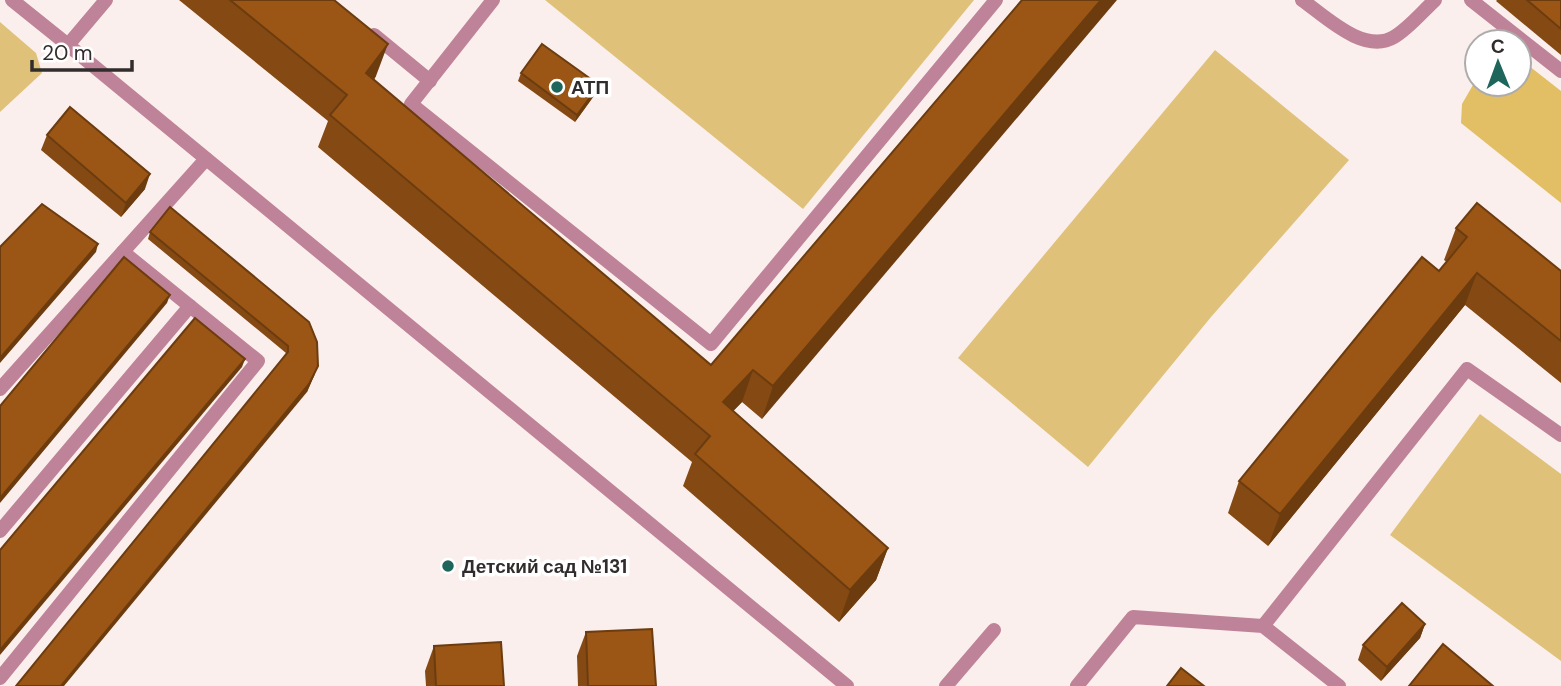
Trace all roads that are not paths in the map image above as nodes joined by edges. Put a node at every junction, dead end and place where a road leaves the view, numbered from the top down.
1 (12, 0) edge
2 (106, 0) edge
3 (494, 0) edge
4 (996, 0) edge
5 (1302, 0) edge
6 (1435, 0) edge
7 (1471, 0) edge
8 (361, 24) edge
9 (68, 45) junction
10 (1561, 71) edge
11 (430, 80) junction
12 (206, 159) junction
13 (123, 252) junction
14 (190, 306) junction
15 (0, 389) edge
16 (1561, 435) edge
17 (0, 531) edge
18 (1264, 626) junction
19 (995, 630) dead end
20 (0, 678) edge
21 (1321, 680) edge
22 (847, 686) edge
23 (946, 686) edge
24 (1077, 686) edge
25 (1339, 686) edge

1 - 9 lane
2 - 9 lane
3 - 11 lane
4 - 11 lane
5 - 6 lane
7 - 10 lane
8 - 11 lane
9 - 12 lane
12 - 13 lane
12 - 22 lane
13 - 14 lane
13 - 15 lane
14 - 17 lane
14 - 20 lane
16 - 18 lane
18 - 21 lane
18 - 24 lane
19 - 23 lane
21 - 25 lane

